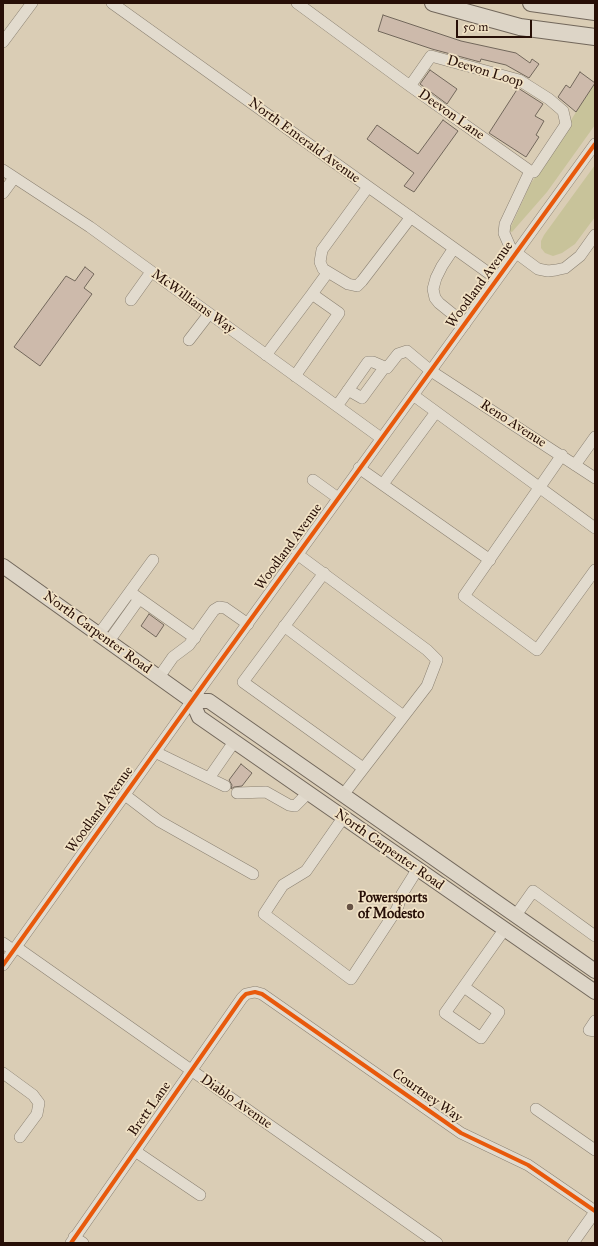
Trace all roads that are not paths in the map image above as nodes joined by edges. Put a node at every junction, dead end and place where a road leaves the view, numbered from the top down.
1 (32, 3) edge
2 (112, 3) edge
3 (298, 3) edge
4 (433, 3) edge
5 (531, 3) edge
6 (595, 12) edge
7 (595, 37) edge
8 (3, 42) edge
9 (410, 86) junction
10 (595, 144) edge
11 (3, 170) edge
12 (530, 171) junction
13 (14, 178) junction
14 (368, 187) junction
15 (3, 193) edge
16 (411, 217) junction
17 (595, 235) edge
18 (454, 248) junction
19 (516, 254) junction
20 (151, 272) junction
21 (328, 272) junction
22 (497, 279) junction
23 (312, 294) junction
24 (131, 300) dead end
25 (209, 314) junction
26 (465, 324) junction
27 (189, 340) dead end
28 (266, 355) junction
29 (384, 368) junction
30 (430, 371) junction
31 (295, 376) junction
32 (348, 390) junction
33 (412, 395) junction
34 (337, 406) junction
35 (436, 412) junction
36 (595, 437) edge
37 (381, 438) junction
38 (562, 455) junction
39 (575, 464) junction
40 (359, 468) junction
41 (595, 478) edge
42 (313, 480) dead end
43 (383, 484) junction
44 (539, 488) junction
45 (338, 498) junction
46 (595, 528) edge
47 (297, 554) junction
48 (153, 560) dead end
49 (490, 560) junction
50 (3, 566) edge
51 (595, 570) edge
52 (324, 573) junction
53 (134, 595) junction
54 (248, 624) junction
55 (284, 626) junction
56 (104, 638) junction
57 (194, 638) junction
58 (159, 677) junction
59 (192, 701) junction
60 (402, 715) junction
61 (234, 742) junction
62 (155, 752) junction
63 (363, 768) junction
64 (209, 778) junction
65 (225, 786) dead end
66 (237, 793) dead end
67 (308, 793) junction
68 (125, 794) junction
69 (343, 795) junction
70 (348, 821) junction
71 (441, 863) junction
72 (417, 870) junction
73 (253, 874) dead end
74 (483, 915) junction
75 (516, 915) junction
76 (504, 930) junction
77 (595, 936) edge
78 (3, 943) edge
79 (15, 949) junction
80 (3, 965) edge
81 (593, 965) edge
82 (464, 987) junction
83 (251, 992) joint
84 (595, 992) edge
85 (595, 1021) edge
86 (595, 1031) edge
87 (191, 1070) junction
88 (3, 1073) edge
89 (536, 1109) dead end
90 (20, 1137) dead end
91 (595, 1150) edge
92 (135, 1151) junction
93 (200, 1195) dead end
94 (595, 1211) edge
95 (76, 1241) edge
96 (437, 1243) edge
97 (573, 1243) edge

1 - 8 street
2 - 14 street, North Emerald Avenue
3 - 9 street, Deevon Lane
4 - 7 highway
5 - 6 highway
9 - 12 street, Deevon Lane
9 - 12 street, Deevon Loop
10 - 19 street, Woodland Avenue
11 - 13 street, McWilliams Way
12 - 19 street
13 - 15 street
13 - 20 street, McWilliams Way
14 - 16 street, North Emerald Avenue
14 - 21 street
16 - 18 street, North Emerald Avenue
16 - 21 street
17 - 19 street
18 - 22 street, North Emerald Avenue
18 - 26 street
19 - 22 street, Woodland Avenue
20 - 24 street
20 - 25 street, McWilliams Way
21 - 23 street
22 - 26 street, Woodland Avenue
23 - 28 street
23 - 31 street
25 - 27 street
25 - 28 street, McWilliams Way
26 - 30 street, Woodland Avenue
28 - 31 street, McWilliams Way
29 - 30 street, Reno Avenue
29 - 32 street
29 - 32 street
30 - 33 street, Woodland Avenue
30 - 38 street, Reno Avenue
31 - 34 street, McWilliams Way
32 - 34 street
33 - 35 street
33 - 37 street, Woodland Avenue
34 - 37 street, McWilliams Way
35 - 43 street
35 - 44 street
36 - 39 street
37 - 40 street, Woodland Avenue
38 - 39 street, Reno Avenue
38 - 44 street
39 - 41 street, Reno Avenue
40 - 43 street
40 - 45 street, Woodland Avenue
42 - 45 street
43 - 49 street
44 - 46 street
44 - 49 street
45 - 47 street, Woodland Avenue
47 - 52 street
47 - 54 street, Woodland Avenue
48 - 53 street
49 - 51 street
50 - 56 main road, North Carpenter Road
52 - 55 street
52 - 60 street
53 - 56 street
53 - 57 street
54 - 57 street
54 - 59 street, Woodland Avenue
55 - 60 street
55 - 63 street
56 - 58 main road, North Carpenter Road
57 - 58 street
58 - 59 main road, North Carpenter Road
59 - 61 main road, North Carpenter Road
59 - 62 street, Woodland Avenue
59 - 69 main road, North Carpenter Road
60 - 63 street
61 - 64 street
61 - 67 main road, North Carpenter Road
62 - 64 street
62 - 68 street, Woodland Avenue
63 - 69 street
64 - 65 street
66 - 67 street
67 - 70 main road, North Carpenter Road
68 - 73 street
68 - 79 street, Woodland Avenue
69 - 71 main road, North Carpenter Road
70 - 71 main road
70 - 72 main road, North Carpenter Road
70 - 72 street
71 - 75 main road, North Carpenter Road
72 - 74 main road, North Carpenter Road
74 - 76 main road, North Carpenter Road
74 - 81 main road
75 - 77 street
75 - 81 main road, North Carpenter Road
76 - 82 street
76 - 84 main road, North Carpenter Road
78 - 79 street, Diablo Avenue
79 - 80 street, Woodland Avenue
79 - 87 street, Diablo Avenue
82 - 82 street
83 - 87 street, Brett Lane
83 - 94 street, Courtney Way
85 - 86 street
87 - 92 street, Brett Lane
87 - 96 street, Diablo Avenue
88 - 90 street
89 - 91 street
92 - 93 street
92 - 95 street, Brett Lane
94 - 97 street

